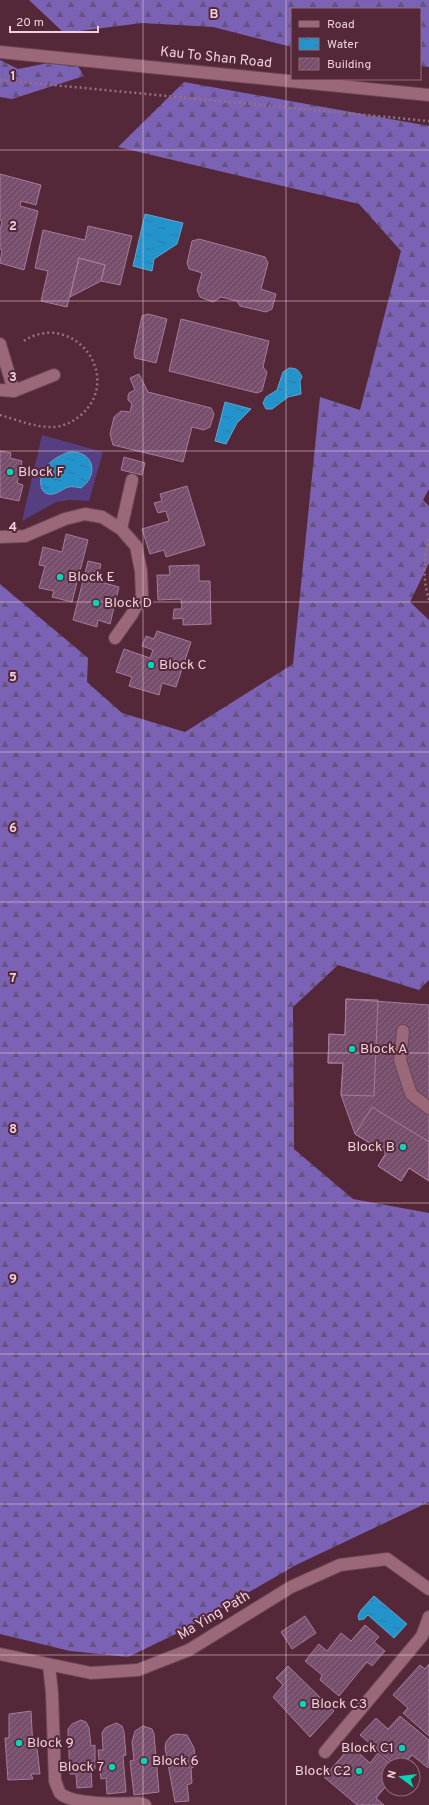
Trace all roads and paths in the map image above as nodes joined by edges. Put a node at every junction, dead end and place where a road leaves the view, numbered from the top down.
1 (0, 52) edge
2 (0, 80) edge
3 (429, 95) edge
4 (429, 121) edge
5 (0, 344) edge
6 (54, 375) dead end
7 (0, 390) edge
8 (14, 391) junction
9 (132, 480) dead end
10 (121, 529) junction
11 (0, 537) edge
12 (429, 539) edge
13 (429, 600) edge
14 (115, 638) dead end
15 (403, 1031) dead end
16 (429, 1108) edge
17 (429, 1589) edge
18 (429, 1617) edge
19 (0, 1654) edge
20 (49, 1665) junction
21 (325, 1752) dead end
22 (145, 1805) edge

1 - 3 street, Kau To Shan Road
2 - 4 path
5 - 8 street
6 - 8 street
7 - 8 street
9 - 10 street
10 - 11 street
10 - 14 street
12 - 13 path
15 - 16 street
17 - 20 street, Ma Ying Path
18 - 21 street
19 - 20 street, Ma Ying Path
20 - 22 street

